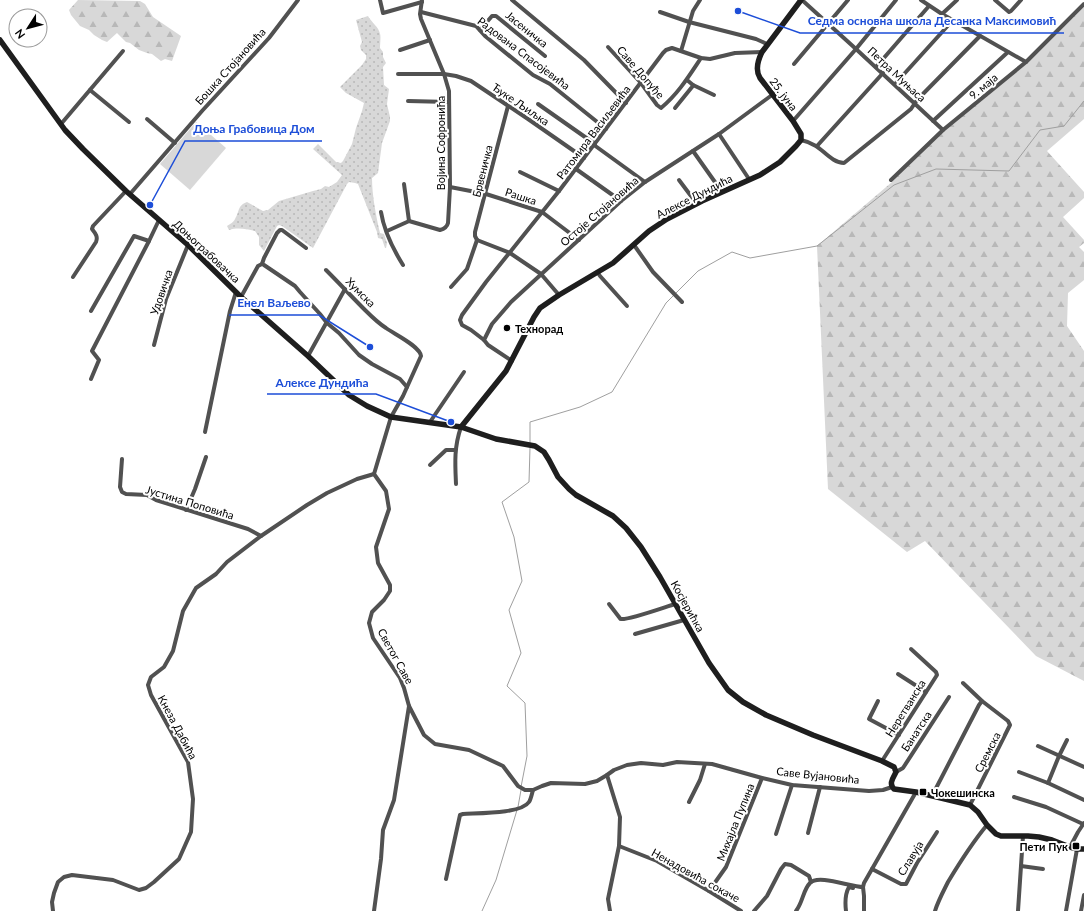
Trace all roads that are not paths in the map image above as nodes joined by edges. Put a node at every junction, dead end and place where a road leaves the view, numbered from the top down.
1 (298, 0) edge
2 (380, 0) edge
3 (512, 0) edge
4 (700, 0) edge
5 (801, 0) edge
6 (848, 0) edge
7 (896, 0) edge
8 (921, 0) edge
9 (957, 0) edge
10 (995, 0) edge
11 (1021, 0) edge
12 (422, 1) edge
13 (1084, 4) edge
14 (929, 6) junction
15 (421, 12) junction
16 (660, 12) dead end
17 (942, 14) junction
18 (953, 20) junction
19 (689, 22) junction
20 (828, 24) junction
21 (480, 30) junction
22 (980, 36) junction
23 (0, 40) edge
24 (430, 40) junction
25 (767, 44) junction
26 (608, 47) dead end
27 (856, 49) junction
28 (400, 50) dead end
29 (123, 51) dead end
30 (681, 51) junction
31 (762, 52) junction
32 (1008, 52) junction
33 (545, 56) dead end
34 (701, 58) junction
35 (1026, 62) junction
36 (794, 64) dead end
37 (876, 67) junction
38 (883, 73) junction
39 (398, 74) dead end
40 (444, 74) junction
41 (687, 80) junction
42 (641, 83) junction
43 (895, 84) junction
44 (693, 85) junction
45 (90, 90) junction
46 (714, 95) dead end
47 (772, 95) junction
48 (408, 100) dead end
49 (449, 102) junction
50 (626, 103) junction
51 (915, 103) junction
52 (538, 104) dead end
53 (508, 106) junction
54 (675, 108) dead end
55 (147, 119) dead end
56 (933, 121) junction
57 (129, 122) dead end
58 (793, 122) junction
59 (61, 124) junction
60 (606, 129) junction
61 (943, 130) junction
62 (719, 134) junction
63 (801, 140) junction
64 (175, 143) junction
65 (595, 145) junction
66 (817, 146) junction
67 (693, 151) junction
68 (584, 158) junction
69 (576, 168) junction
70 (520, 172) dead end
71 (749, 179) junction
72 (679, 180) dead end
73 (891, 180) dead end
74 (644, 182) junction
75 (404, 184) dead end
76 (450, 187) junction
77 (559, 191) junction
78 (128, 192) junction
79 (722, 192) junction
80 (486, 194) junction
81 (621, 201) junction
82 (696, 204) junction
83 (381, 212) dead end
84 (542, 212) junction
85 (159, 220) junction
86 (409, 221) junction
87 (387, 231) junction
88 (477, 240) junction
89 (579, 240) junction
90 (149, 241) junction
91 (188, 245) junction
92 (634, 245) junction
93 (306, 248) dead end
94 (510, 253) junction
95 (262, 264) junction
96 (403, 265) dead end
97 (326, 270) dead end
98 (598, 273) junction
99 (541, 274) junction
100 (73, 277) dead end
101 (452, 288) dead end
102 (345, 290) junction
103 (236, 292) junction
104 (559, 294) junction
105 (351, 296) junction
106 (241, 297) junction
107 (340, 299) junction
108 (682, 302) dead end
109 (627, 306) dead end
110 (91, 311) dead end
111 (326, 323) junction
112 (484, 340) junction
113 (154, 345) dead end
114 (308, 356) junction
115 (512, 361) junction
116 (464, 372) dead end
117 (91, 379) dead end
118 (407, 387) junction
119 (391, 416) junction
120 (430, 422) junction
121 (461, 427) junction
122 (205, 432) dead end
123 (455, 450) junction
124 (206, 457) dead end
125 (122, 459) dead end
126 (430, 465) dead end
127 (374, 474) junction
128 (456, 484) dead end
129 (186, 510) junction
130 (261, 536) junction
131 (609, 604) dead end
132 (675, 604) junction
133 (684, 620) junction
134 (635, 634) dead end
135 (912, 649) dead end
136 (898, 674) dead end
137 (963, 683) dead end
138 (926, 692) junction
139 (949, 697) dead end
140 (878, 700) dead end
141 (982, 701) junction
142 (409, 706) junction
143 (899, 735) junction
144 (1067, 740) dead end
145 (1038, 746) dead end
146 (1059, 756) junction
147 (882, 761) junction
148 (705, 764) junction
149 (1084, 767) edge
150 (896, 772) junction
151 (1019, 772) dead end
152 (607, 775) junction
153 (762, 778) junction
154 (1048, 783) junction
155 (792, 785) junction
156 (518, 786) joint
157 (820, 787) junction
158 (892, 787) junction
159 (533, 790) junction
160 (916, 792) junction
161 (932, 796) junction
162 (1014, 797) dead end
163 (1084, 800) edge
164 (689, 802) dead end
165 (970, 805) junction
166 (1084, 824) edge
167 (987, 825) junction
168 (937, 832) dead end
169 (808, 833) dead end
170 (776, 834) dead end
171 (1023, 836) junction
172 (618, 846) junction
173 (1070, 847) junction
174 (1077, 849) junction
175 (1084, 849) edge
176 (1021, 866) junction
177 (872, 869) junction
178 (1043, 869) dead end
179 (446, 880) dead end
180 (811, 882) junction
181 (861, 887) junction
182 (709, 891) junction
183 (1084, 895) edge
184 (53, 911) edge
185 (374, 911) edge
186 (610, 911) edge
187 (741, 911) edge
188 (754, 911) edge
189 (796, 911) edge
190 (846, 911) edge
191 (864, 911) edge
192 (935, 911) edge
193 (1018, 911) edge
194 (1066, 911) edge
195 (1081, 911) edge

1 - 64 street, Бошка Стојановића
2 - 12 street
3 - 50 street
4 - 19 street
5 - 20 street, Петра Муњаса
5 - 25 street, 25. јуна
6 - 20 street
7 - 27 street
8 - 14 street
9 - 17 street
10 - 11 street
12 - 15 street, Војина Софронића
13 - 35 street, 9. маја
14 - 17 street
14 - 37 street
15 - 21 street, Радована Спасојевића
15 - 24 street, Војина Софронића
16 - 19 street
17 - 18 street
18 - 22 street
18 - 43 street
19 - 25 street
19 - 30 street
20 - 27 street, Петра Муњаса
20 - 36 street
21 - 33 street, Јасеничка
21 - 60 street, Радована Спасојевића
22 - 32 street
22 - 51 street
23 - 59 street, Доњограбовачка
24 - 28 street
24 - 40 street, Војина Софронића
25 - 31 street, 25. јуна
26 - 42 street, Саве Допуђе
27 - 37 street, Петра Муњаса
27 - 58 street
29 - 45 street
30 - 34 street, Ратомира Васиљевића
30 - 42 street, Ратомира Васиљевића
31 - 34 street
31 - 47 street, 25. јуна
32 - 35 street
32 - 56 street
34 - 41 street
35 - 61 street, 9. маја
37 - 38 street, Петра Муњаса
38 - 43 street, Петра Муњаса
38 - 66 street
39 - 40 street, Ђуке Љиљка
40 - 49 street, Војина Софронића
40 - 53 street, Ђуке Љиљка
41 - 42 street, Саве Допуђе
41 - 44 street
42 - 50 street, Ратомира Васиљевића
43 - 51 street, Петра Муњаса
44 - 46 street
44 - 54 street
45 - 57 street
45 - 59 street
47 - 58 street, 25. јуна
47 - 62 street, Остоје Стојановића
48 - 49 street
49 - 76 street, Војина Софронића
50 - 60 street, Ратомира Васиљевића
51 - 56 street, Петра Муњаса
51 - 66 street
52 - 65 street
53 - 68 street, Ђуке Љиљка
53 - 80 street, Брвеничка
55 - 64 street
56 - 61 street, Петра Муњаса
58 - 63 street, 25. јуна
59 - 78 street, Доњограбовачка
60 - 65 street, Ратомира Васиљевића
61 - 73 street, 9. маја
62 - 67 street, Остоје Стојановића
62 - 71 street
63 - 66 street
63 - 71 street, Алексе Дундића
64 - 78 street, Бошка Стојановића
65 - 68 street, Ратомира Васиљевића
65 - 74 street
67 - 74 street, Остоје Стојановића
67 - 79 street
68 - 69 street, Ратомира Васиљевића
69 - 77 street, Ратомира Васиљевића
69 - 81 street
70 - 77 street
71 - 79 street, Алексе Дундића
72 - 82 street
74 - 81 street, Остоје Стојановића
75 - 86 street
76 - 80 street, Рашка
76 - 86 street, Војина Софронића
77 - 84 street, Ратомира Васиљевића
78 - 85 street, Доњограбовачка
78 - 100 street, Бошка Стојановића
79 - 82 street, Алексе Дундића
80 - 84 street, Рашка
80 - 88 street, Брвеничка
81 - 89 street, Остоје Стојановића
82 - 92 street, Алексе Дундића
83 - 87 street
84 - 89 street, Рашка
84 - 94 street, Ратомира Васиљевића
85 - 90 street
85 - 91 street, Доњограбовачка
86 - 87 street
87 - 96 street
88 - 94 street
88 - 101 street, Брвеничка
89 - 99 street, Остоје Стојановића
90 - 110 street
90 - 117 street
91 - 103 street, Доњограбовачка
91 - 113 street, Удовичка
92 - 98 street, Алексе Дундића
92 - 108 street
93 - 95 street
94 - 99 street
94 - 112 street, Ратомира Васиљевића
95 - 106 street
95 - 111 street
97 - 102 street, Хумска
98 - 104 street, Алексе Дундића
98 - 109 street
99 - 104 street
99 - 112 street, Остоје Стојановића
102 - 105 street, Хумска
102 - 107 street
103 - 106 street, Доњограбовачка
103 - 122 street
104 - 115 street, Алексе Дундића
105 - 107 street
105 - 118 street, Хумска
106 - 114 street, Доњограбовачка
107 - 111 street
111 - 114 street
111 - 118 street
112 - 115 street
114 - 119 street, Доњограбовачка
115 - 121 street, Алексе Дундића
116 - 120 street
118 - 119 street
119 - 120 street, Доњограбовачка
119 - 127 street
120 - 121 street, Доњограбовачка
121 - 123 street
121 - 132 street, Косјерићка
123 - 126 street
123 - 128 street
124 - 129 street
125 - 129 street, Јустина Поповића
127 - 130 street, Кнеза Дабића
127 - 142 street, Светог Саве
129 - 130 street, Јустина Поповића
130 - 184 street, Кнеза Дабића
131 - 132 street
132 - 133 street, Косјерићка
133 - 134 street
133 - 147 street, Косјерићка
135 - 138 street, Неретванска
136 - 138 street
137 - 141 street
138 - 143 street, Неретванска
139 - 150 street, Банатска
140 - 143 street
141 - 161 street
141 - 165 street, Сремска
142 - 156 street, Светог Саве
142 - 185 street
143 - 147 street, Неретванска
144 - 146 street
145 - 146 street
146 - 149 street
146 - 154 street
147 - 150 street, Косјерићка
148 - 152 street, Саве Вујановића
148 - 153 street, Саве Вујановића
148 - 164 street
150 - 158 street
151 - 154 street
152 - 159 street, Саве Вујановића
152 - 172 street
153 - 155 street, Саве Вујановића
153 - 182 street, Михајла Пупина
154 - 163 street
155 - 157 street, Саве Вујановића
155 - 170 street
156 - 159 street, Саве Вујановића
157 - 158 street, Саве Вујановића
157 - 169 street
158 - 160 street, Саве Вујановића
159 - 179 street
160 - 161 street, Саве Вујановића
160 - 177 street
161 - 165 street, Саве Вујановића
162 - 166 street
165 - 167 street
166 - 173 street
167 - 171 street
167 - 192 street
168 - 177 street, Славуја
171 - 173 street
171 - 176 street
172 - 182 street, Ненадовића сокаче
172 - 186 street
173 - 174 street
174 - 175 street
174 - 194 street
176 - 178 street
176 - 193 street
177 - 181 street
180 - 181 street
180 - 188 street
180 - 189 street
181 - 190 street
181 - 191 street
182 - 187 street, Ненадовића сокаче
183 - 195 street

